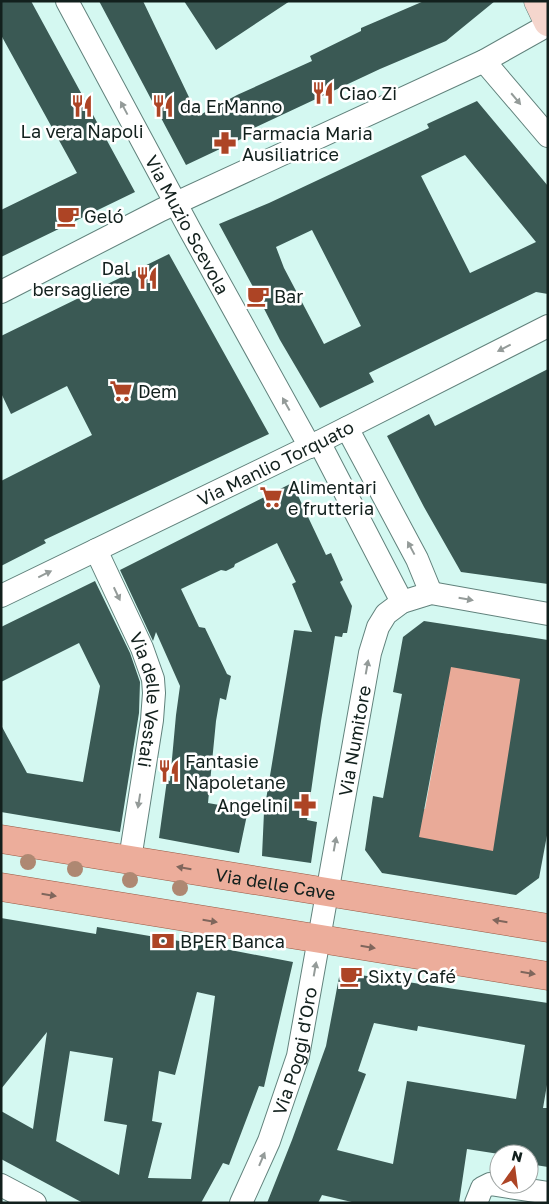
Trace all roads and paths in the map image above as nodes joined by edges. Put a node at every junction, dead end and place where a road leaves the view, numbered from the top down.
1 (67, 1) edge
2 (538, 1) edge
3 (548, 23) edge
4 (484, 62) junction
5 (548, 136) edge
6 (176, 204) junction
7 (1, 292) edge
8 (548, 326) edge
9 (347, 428) junction
10 (315, 445) junction
11 (96, 550) junction
12 (431, 592) junction
13 (1, 596) edge
14 (402, 602) junction
15 (548, 614) edge
16 (1, 839) edge
17 (130, 859) junction
18 (1, 888) edge
19 (327, 892) junction
20 (548, 928) edge
21 (320, 939) junction
22 (548, 976) edge
23 (1, 1185) edge
24 (489, 1185) edge
25 (35, 1203) edge
26 (242, 1203) edge
27 (476, 1203) edge

6 -> 1 street, Via Muzio Scevola
2 - 3 main road
3 - 4 street
4 -> 5 street
4 - 6 street
6 - 7 street
10 -> 6 street, Via Muzio Scevola
8 -> 9 street, Via Manlio Torquato
9 - 10 street, Via Manlio Torquato
12 -> 9 street
10 - 11 street, Via Manlio Torquato
10 - 14 street, Via Muzio Scevola
13 -> 11 street, Via Manlio Torquato
11 -> 17 street, Via delle Vestali
12 - 14 street
12 -> 15 street
19 -> 14 street, Via Numitore
16 - 17 main road, Via delle Cave
19 -> 17 main road, Via delle Cave
18 -> 21 main road
20 -> 19 main road, Via delle Cave
19 - 21 street, Via Poggi d'Oro
21 -> 22 main road
26 -> 21 street, Via Poggi d'Oro
23 - 25 street
24 - 27 street

